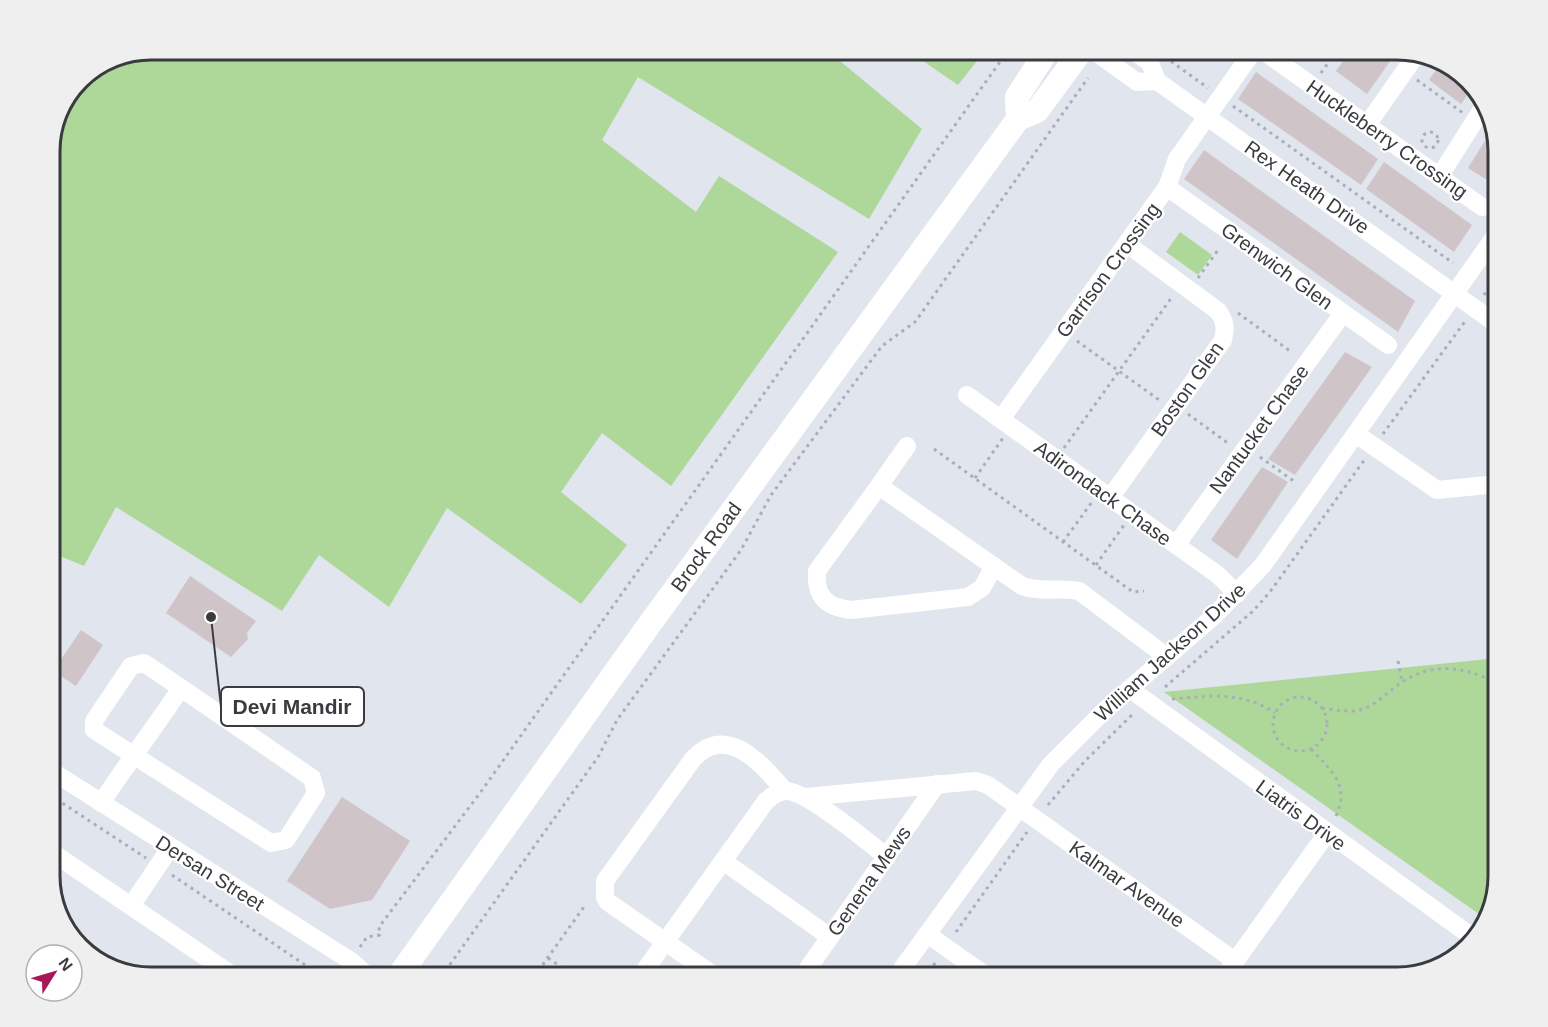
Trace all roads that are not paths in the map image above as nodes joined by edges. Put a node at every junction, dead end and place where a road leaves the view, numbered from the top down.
1 (1041, 60) edge
2 (1074, 60) edge
3 (1106, 60) edge
4 (1146, 60) edge
5 (1247, 60) edge
6 (1276, 60) edge
7 (1412, 61) edge
8 (1157, 81) junction
9 (1480, 113) edge
10 (1207, 116) junction
11 (1018, 119) junction
12 (1367, 125) junction
13 (1439, 177) junction
14 (1167, 187) junction
15 (1482, 207) dead end
16 (1127, 244) junction
17 (1488, 247) edge
18 (1456, 294) junction
19 (1343, 313) junction
20 (1488, 318) edge
21 (1388, 345) dead end
22 (967, 395) dead end
23 (1003, 427) junction
24 (1356, 434) junction
25 (907, 446) dead end
26 (1488, 485) edge
27 (879, 486) junction
28 (1102, 498) junction
29 (1176, 545) junction
30 (994, 566) junction
31 (1237, 594) junction
32 (1167, 657) junction
33 (181, 688) junction
34 (1130, 688) junction
35 (134, 757) junction
36 (60, 776) edge
37 (937, 784) junction
38 (784, 790) junction
39 (806, 797) junction
40 (101, 803) junction
41 (1018, 808) junction
42 (1327, 833) junction
43 (170, 848) junction
44 (887, 856) junction
45 (60, 858) edge
46 (723, 861) junction
47 (131, 906) junction
48 (1467, 933) edge
49 (927, 934) junction
50 (830, 937) junction
51 (666, 942) junction
52 (1235, 961) junction
53 (219, 967) edge
54 (357, 967) edge
55 (406, 967) edge
56 (648, 967) edge
57 (701, 967) edge
58 (810, 967) edge
59 (904, 967) edge
60 (973, 967) edge
61 (1231, 967) edge

1 - 11 main road, Brock Road
2 - 11 main road, Brock Road
3 - 8 street, Rex Heath Drive
4 - 8 street, Rex Heath Drive
5 - 10 street, Garrison Crossing
6 - 12 street, Huckleberry Crossing
7 - 12 street
8 - 10 street, Rex Heath Drive
9 - 13 street
10 - 14 street, Garrison Crossing
10 - 18 street, Rex Heath Drive
11 - 55 main road, Brock Road
12 - 13 street, Huckleberry Crossing
13 - 15 street, Huckleberry Crossing
14 - 16 street, Garrison Crossing
14 - 19 street, Grenwich Glen
16 - 23 street, Garrison Crossing
16 - 28 street, Boston Glen
17 - 18 street, William Jackson Drive
18 - 20 street, Rex Heath Drive
18 - 24 street, William Jackson Drive
19 - 21 street, Grenwich Glen
19 - 29 street, Nantucket Chase
22 - 23 street, Adirondack Chase
23 - 28 street, Adirondack Chase
24 - 26 street
24 - 31 street, William Jackson Drive
25 - 27 street
27 - 30 street
27 - 30 street
28 - 29 street, Adirondack Chase
29 - 31 street, Adirondack Chase
30 - 32 street
31 - 32 street, William Jackson Drive
32 - 34 street, William Jackson Drive
33 - 35 street
33 - 35 street
33 - 35 street
34 - 41 street, William Jackson Drive
34 - 42 street, Liatris Drive
35 - 40 street
36 - 40 street, Dersan Street
37 - 39 street, Kalmar Avenue
37 - 41 street, Kalmar Avenue
37 - 44 street, Genena Mews
38 - 39 street
38 - 46 street
38 - 51 street
39 - 44 street
40 - 43 street, Dersan Street
41 - 49 street, William Jackson Drive
41 - 52 street, Kalmar Avenue
42 - 48 street, Liatris Drive
42 - 52 street
43 - 47 street
43 - 54 street, Dersan Street
44 - 50 street, Genena Mews
45 - 47 street
46 - 50 street
46 - 51 street
47 - 53 street
49 - 59 street, William Jackson Drive
49 - 60 street
50 - 58 street, Genena Mews
51 - 56 street
51 - 57 street
52 - 61 street

